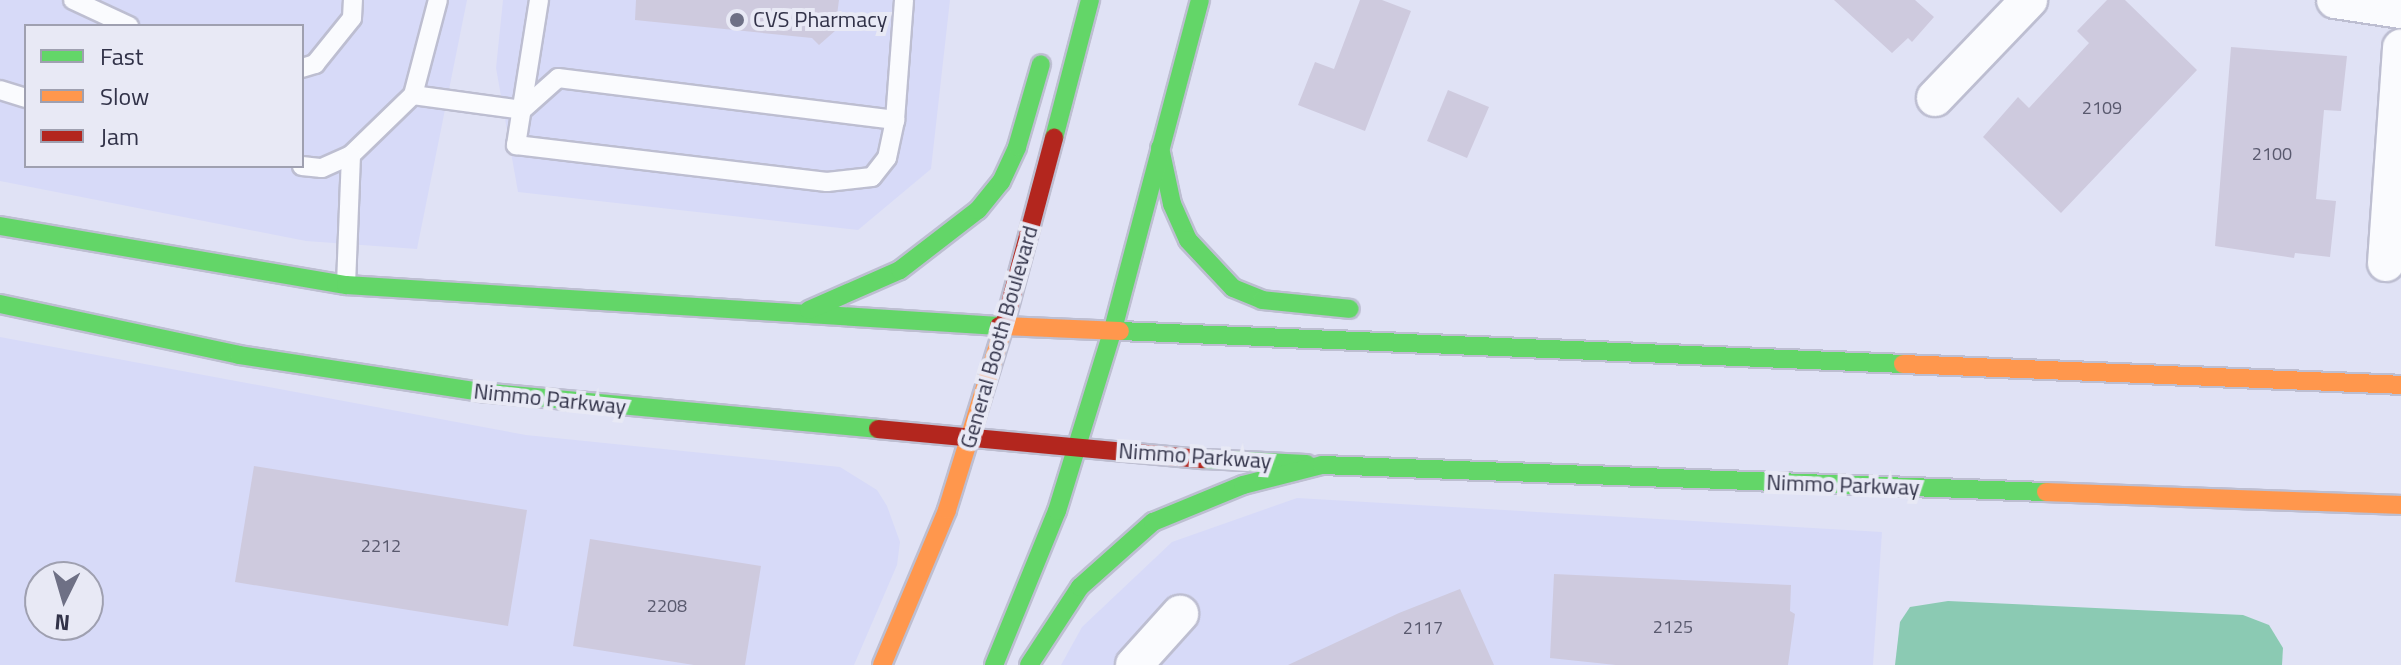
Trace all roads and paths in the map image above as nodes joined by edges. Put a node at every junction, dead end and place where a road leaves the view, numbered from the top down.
1 (73, 0) edge
2 (353, 0) edge
3 (438, 0) edge
4 (539, 0) edge
5 (904, 0) edge
6 (1090, 0) edge
7 (1200, 0) edge
8 (2029, 0) edge
9 (2335, 0) edge
10 (2401, 10) edge
11 (125, 24) edge
12 (2401, 48) edge
13 (1045, 50) dead end
14 (304, 67) edge
15 (0, 90) edge
16 (413, 95) junction
17 (24, 97) edge
18 (1935, 98) dead end
19 (522, 110) junction
20 (895, 120) junction
21 (1160, 148) junction
22 (351, 155) junction
23 (304, 166) edge
24 (0, 226) edge
25 (2386, 263) dead end
26 (346, 285) junction
27 (0, 304) edge
28 (1374, 310) dead end
29 (799, 314) junction
30 (1004, 326) junction
31 (1113, 329) junction
32 (1678, 333) dead end
33 (1785, 356) junction
34 (2401, 385) edge
35 (971, 438) junction
36 (1077, 447) junction
37 (1322, 465) junction
38 (2401, 505) edge
39 (1180, 614) dead end
40 (882, 665) edge
41 (994, 665) edge
42 (1029, 665) edge
43 (1134, 665) edge

1 - 11 lane
2 - 14 lane
3 - 16 lane
4 - 19 lane
5 - 20 lane
6 - 30 main road, General Booth Boulevard
7 - 21 main road
8 - 18 street
9 - 10 street
12 - 25 street
13 - 29 main road
15 - 17 lane
16 - 19 lane
16 - 22 lane
19 - 20 lane
19 - 20 lane
21 - 28 main road
21 - 31 main road
22 - 23 lane
22 - 26 lane
24 - 26 main road
26 - 29 main road
27 - 35 main road, Nimmo Parkway
29 - 30 main road
30 - 31 main road
30 - 35 main road, General Booth Boulevard
31 - 33 main road
31 - 36 main road
32 - 33 main road
33 - 34 main road
35 - 36 main road, Nimmo Parkway
35 - 40 main road, General Booth Boulevard
36 - 37 main road, Nimmo Parkway
36 - 41 main road
37 - 38 main road, Nimmo Parkway
37 - 42 main road
39 - 43 street

